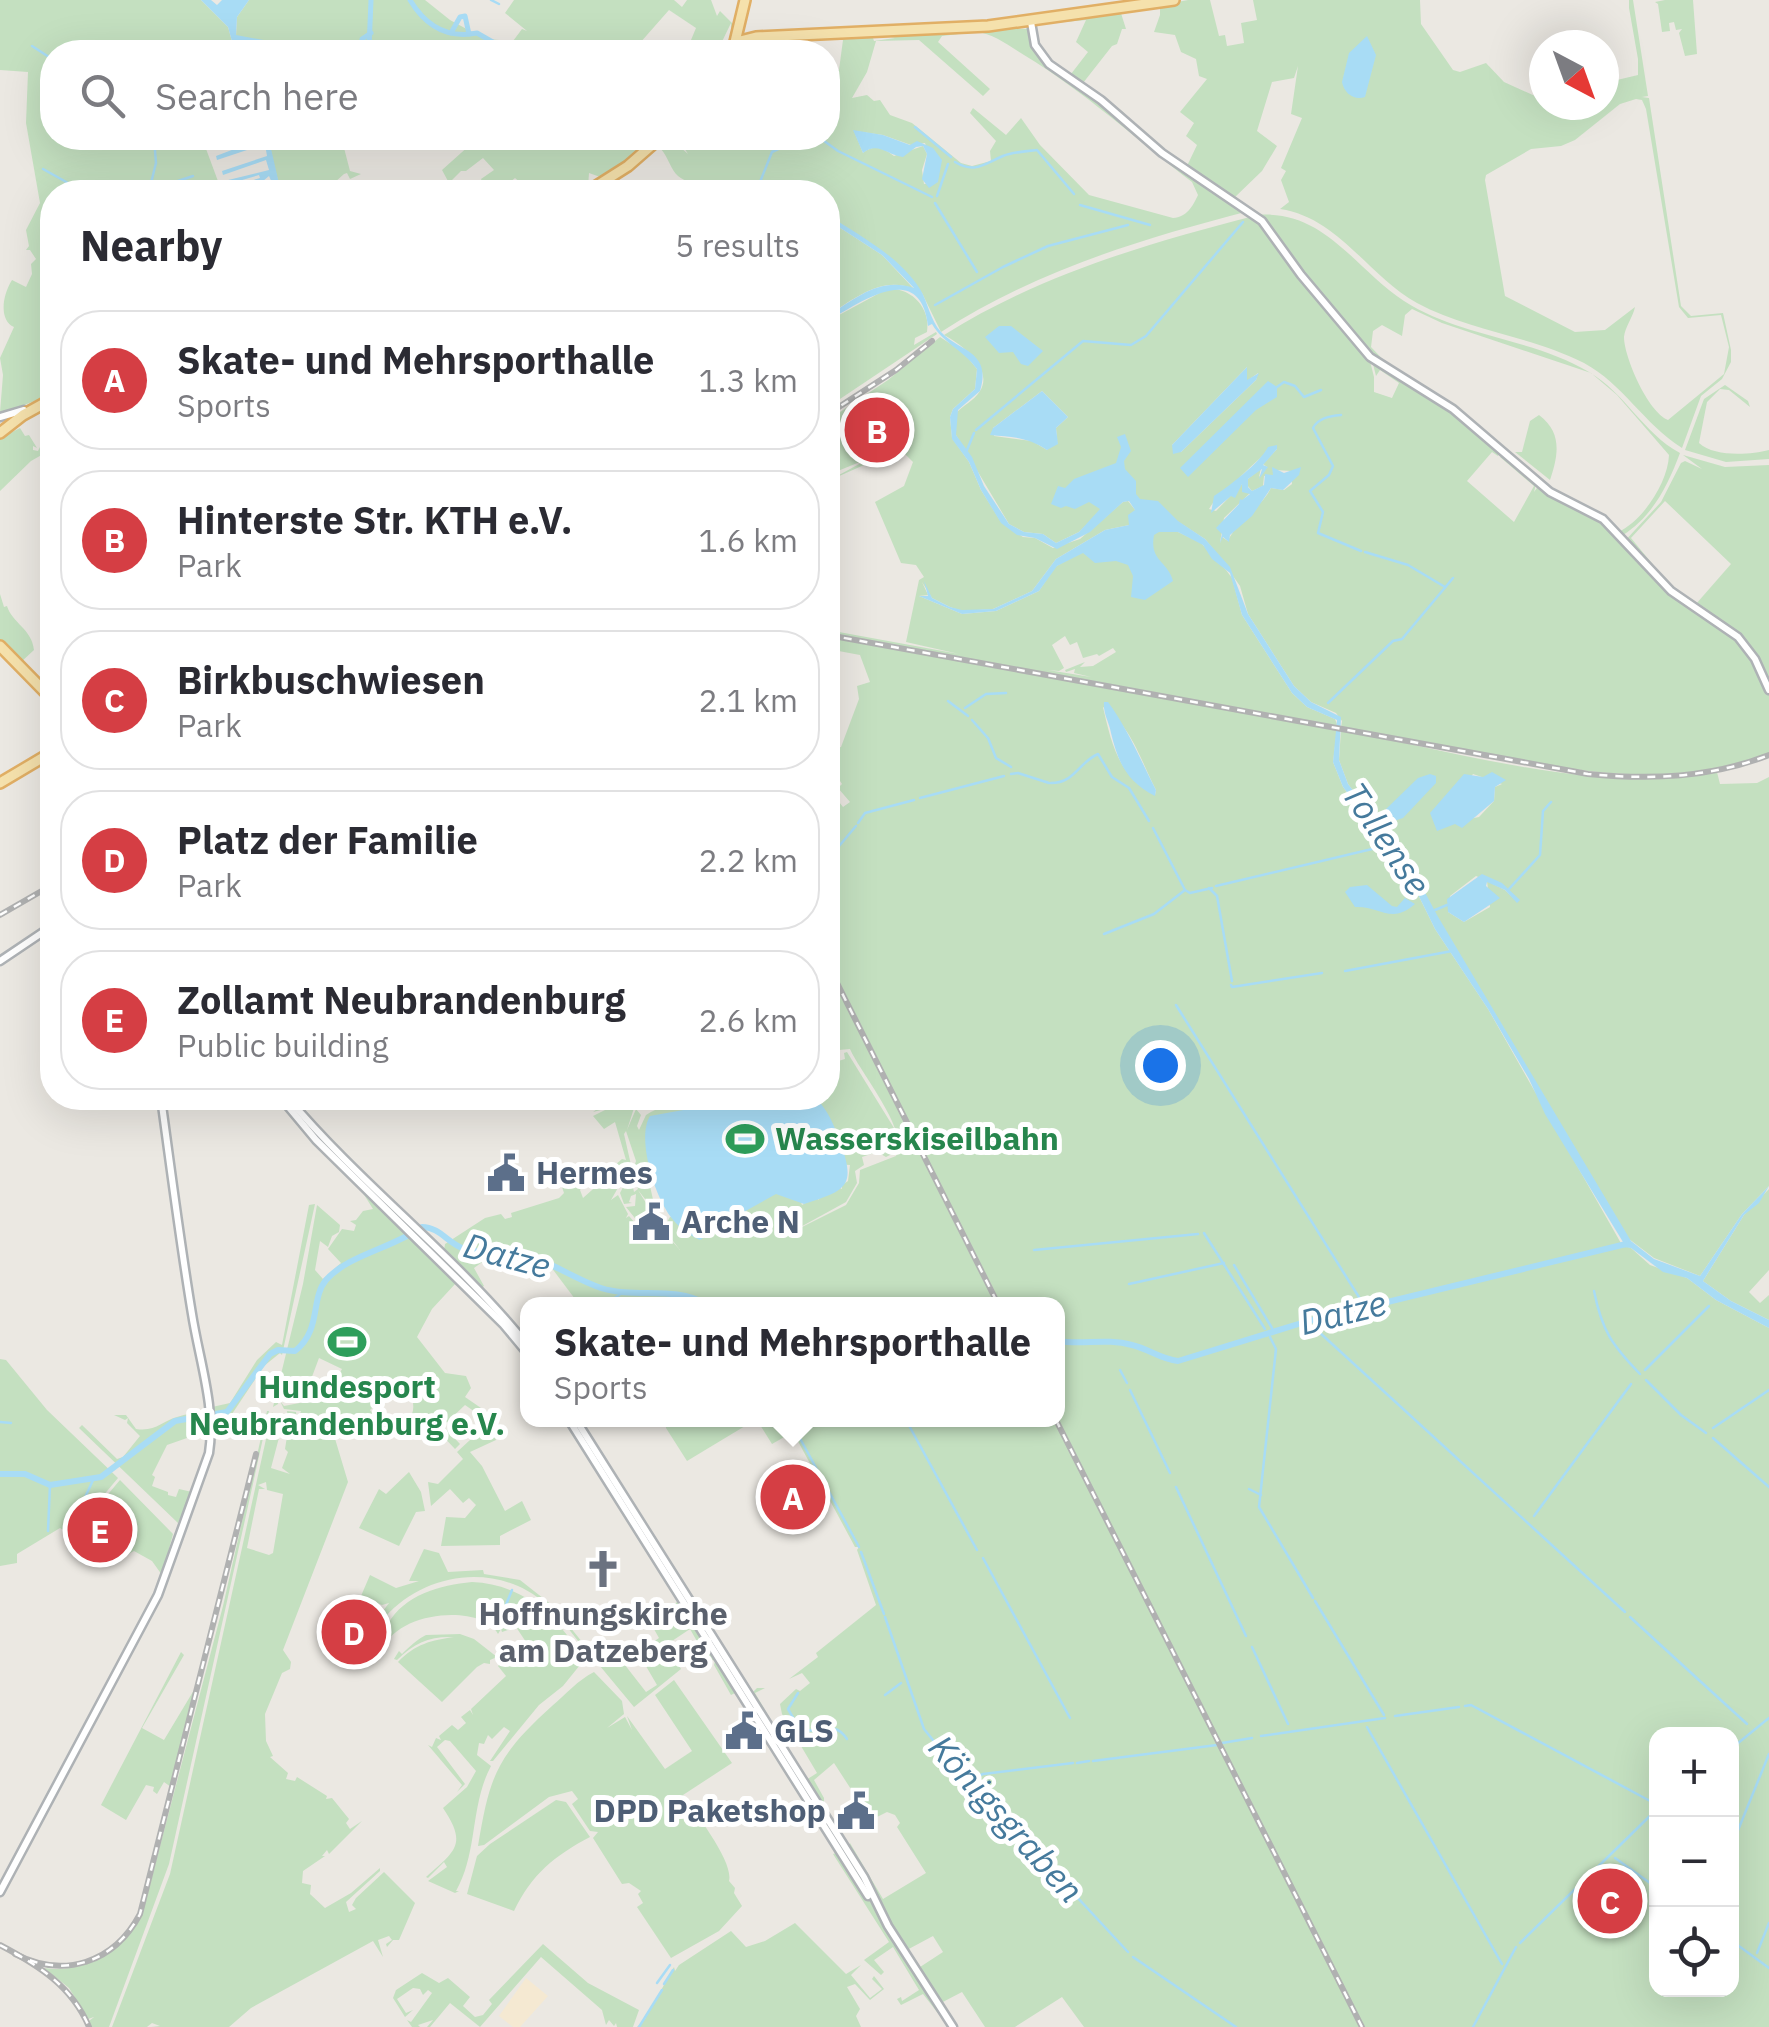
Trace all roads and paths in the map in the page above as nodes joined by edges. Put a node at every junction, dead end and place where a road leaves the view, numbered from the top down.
1 (743, 0) edge
2 (1174, 0) edge
3 (1032, 22) junction
4 (735, 40) edge
5 (787, 40) edge
6 (650, 150) edge
7 (611, 180) edge
8 (40, 404) edge
9 (40, 406) edge
10 (0, 416) edge
11 (0, 432) edge
12 (0, 646) edge
13 (40, 687) edge
14 (1769, 690) edge
15 (40, 762) edge
16 (0, 785) edge
17 (40, 934) edge
18 (0, 960) edge
19 (163, 1110) edge
20 (294, 1110) edge
21 (432, 1250) junction
22 (520, 1338) edge
23 (520, 1344) edge
24 (577, 1427) edge
25 (0, 1892) edge
26 (953, 2027) edge

1 - 4 main road
2 - 3 main road
3 - 5 main road
3 - 14 main road
6 - 7 main road
8 - 10 main road
9 - 11 main road
12 - 13 main road
15 - 16 main road
17 - 18 main road
19 - 25 main road
20 - 21 main road
21 - 22 main road
21 - 23 main road
24 - 26 main road

